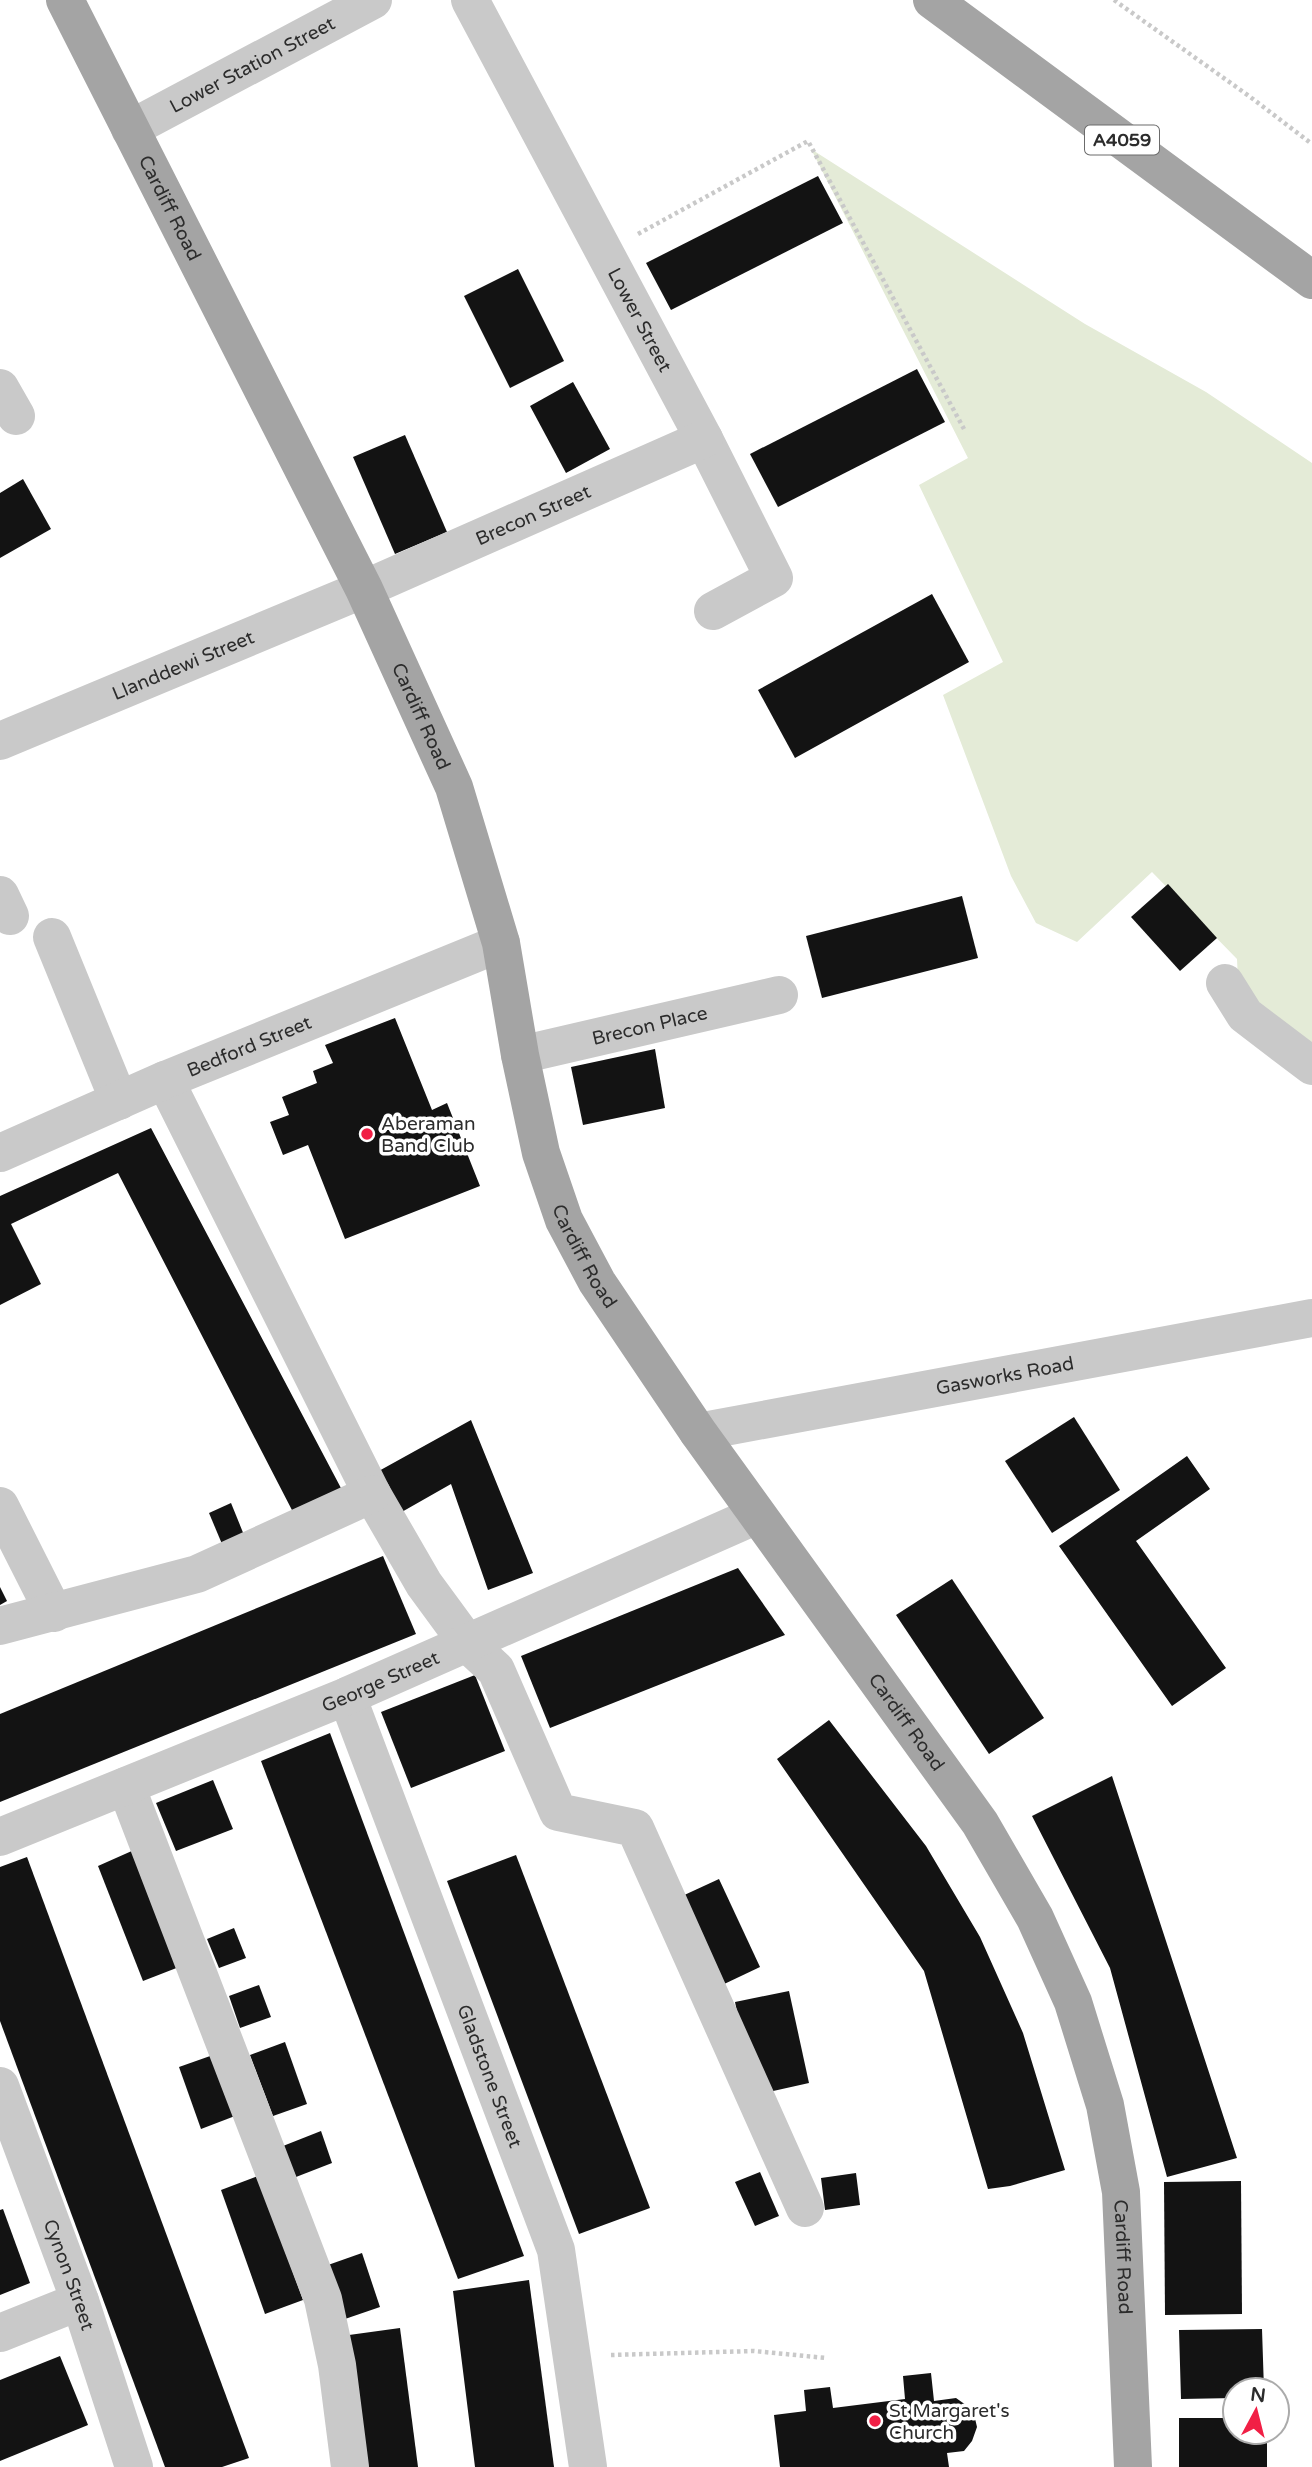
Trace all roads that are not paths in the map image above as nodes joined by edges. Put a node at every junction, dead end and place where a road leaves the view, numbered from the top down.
1 (65, 0) edge
2 (373, 0) edge
3 (470, 0) edge
4 (932, 0) edge
5 (130, 130) junction
6 (1312, 280) edge
7 (704, 439) junction
8 (364, 589) junction
9 (713, 611) dead end
10 (0, 741) edge
11 (52, 937) dead end
12 (501, 943) junction
13 (1225, 983) dead end
14 (779, 995) dead end
15 (520, 1055) junction
16 (1312, 1066) edge
17 (165, 1080) junction
18 (119, 1101) junction
19 (0, 1153) edge
20 (1312, 1318) edge
21 (698, 1432) junction
22 (372, 1494) junction
23 (0, 1506) edge
24 (757, 1515) junction
25 (54, 1613) junction
26 (0, 1626) edge
27 (468, 1644) junction
28 (347, 1696) junction
29 (126, 1786) junction
30 (0, 1837) edge
31 (0, 2086) edge
32 (805, 2208) dead end
33 (80, 2301) junction
34 (0, 2333) edge
35 (134, 2467) edge
36 (350, 2467) edge
37 (588, 2467) edge
38 (1133, 2467) edge

1 - 5 main road, Cardiff Road
2 - 5 street, Lower Station Street
3 - 7 street, Lower Street
4 - 6 main road, A4059
5 - 8 main road, Cardiff Road
7 - 8 street, Brecon Street
7 - 9 street, Lower Street
8 - 10 street, Llanddewi Street
8 - 12 main road, Cardiff Road
11 - 18 street
12 - 15 main road, Cardiff Road
12 - 17 street, Bedford Street
13 - 16 street
14 - 15 street, Brecon Place
15 - 21 main road, Cardiff Road
17 - 18 street, Bedford Street
17 - 22 street
18 - 19 street, Bedford Street
20 - 21 street, Gasworks Road
21 - 24 main road, Cardiff Road
22 - 25 street
22 - 27 street
23 - 25 street
24 - 27 street, George Street
24 - 38 main road, Cardiff Road
25 - 26 street
27 - 28 street, George Street
27 - 32 street
28 - 29 street, George Street
28 - 37 street, Gladstone Street
29 - 30 street, George Street
29 - 36 street
31 - 33 street, Cynon Street
33 - 34 street
33 - 35 street, Cynon Street

